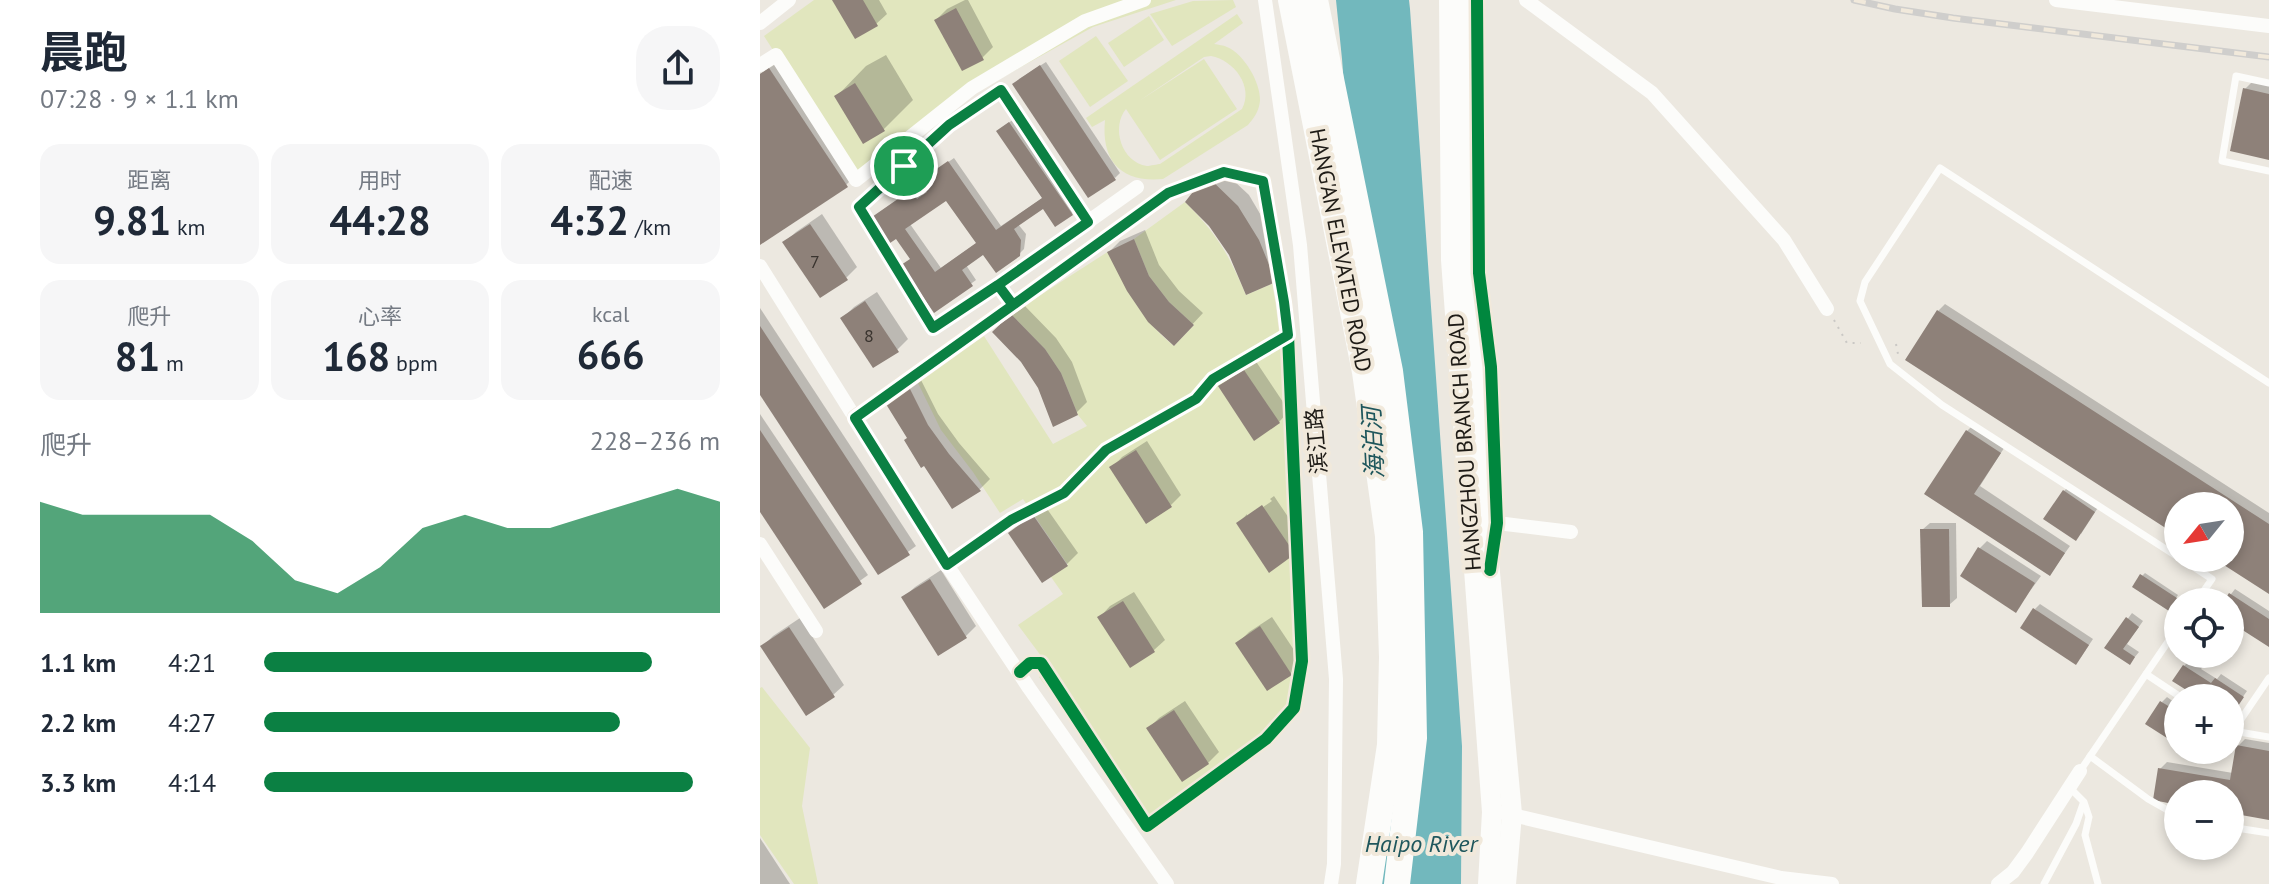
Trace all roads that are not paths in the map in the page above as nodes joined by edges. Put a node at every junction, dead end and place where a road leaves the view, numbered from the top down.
1 (789, 0) edge
2 (1144, 0) edge
3 (1265, 0) edge
4 (1291, 0) edge
5 (1315, 0) edge
6 (1449, 0) edge
7 (1468, 0) edge
8 (1477, 0) edge
9 (1526, 0) edge
10 (2056, 0) edge
11 (760, 23) edge
12 (2269, 26) edge
13 (760, 65) edge
14 (2269, 83) edge
15 (1314, 117) junction
16 (2269, 171) edge
17 (1137, 187) dead end
18 (1088, 222) junction
19 (760, 266) edge
20 (998, 285) junction
21 (1013, 305) junction
22 (1827, 309) road end
23 (1288, 335) junction
24 (1384, 341) junction
25 (2269, 383) edge
26 (855, 418) junction
27 (1476, 496) junction
28 (1497, 523) junction
29 (1571, 532) dead end
30 (760, 544) edge
31 (2164, 547) edge
32 (947, 565) junction
33 (1490, 570) junction
34 (2202, 572) edge
35 (2206, 588) edge
36 (816, 631) dead end
37 (2164, 648) edge
38 (1020, 672) junction
39 (2146, 674) junction
40 (2269, 678) edge
41 (2164, 686) edge
42 (2244, 712) edge
43 (2244, 732) edge
44 (2269, 737) edge
45 (2090, 756) junction
46 (2080, 771) joint
47 (2069, 787) junction
48 (2084, 802) junction
49 (2164, 808) edge
50 (1502, 813) junction
51 (2244, 829) edge
52 (2269, 833) edge
53 (1167, 884) edge
54 (1331, 884) edge
55 (1351, 884) edge
56 (1369, 884) edge
57 (1397, 884) edge
58 (1415, 884) edge
59 (1488, 884) edge
60 (1506, 884) edge
61 (1832, 884) edge
62 (1998, 884) edge
63 (2044, 884) edge
64 (2098, 884) edge

1 - 11 street
2 - 13 street
3 - 54 street, 滨江路
4 - 15 highway, HANG'AN ELEVATED ROAD
5 - 24 highway, HANG'AN ELEVATED ROAD
6 - 27 main road, HANGZHOU BRANCH ROAD
7 - 27 main road, HANGZHOU BRANCH ROAD
8 - 28 street
9 - 22 street
10 - 12 street
14 - 16 lane
15 - 55 highway
15 - 56 highway, HANG'AN ELEVATED ROAD
17 - 18 street
18 - 20 street
18 - 20 street
19 - 26 street
20 - 21 street
21 - 23 street
21 - 26 street
23 - 32 street
23 - 38 street
24 - 57 highway, HANG'AN ELEVATED ROAD
24 - 58 highway
25 - 31 lane
26 - 32 street
27 - 33 main road, HANGZHOU BRANCH ROAD
27 - 50 main road, HANGZHOU BRANCH ROAD
28 - 29 street
28 - 33 street
30 - 36 street
32 - 38 street
33 - 50 main road, HANGZHOU BRANCH ROAD
34 - 35 lane
37 - 39 lane
38 - 53 street
39 - 41 lane
39 - 45 lane
40 - 42 lane
43 - 44 lane
45 - 46 lane
45 - 49 lane
46 - 47 street
47 - 48 lane
47 - 62 street
48 - 63 lane
48 - 64 lane
50 - 59 main road, HANGZHOU BRANCH ROAD
50 - 60 main road, HANGZHOU BRANCH ROAD
50 - 61 street
51 - 52 lane

